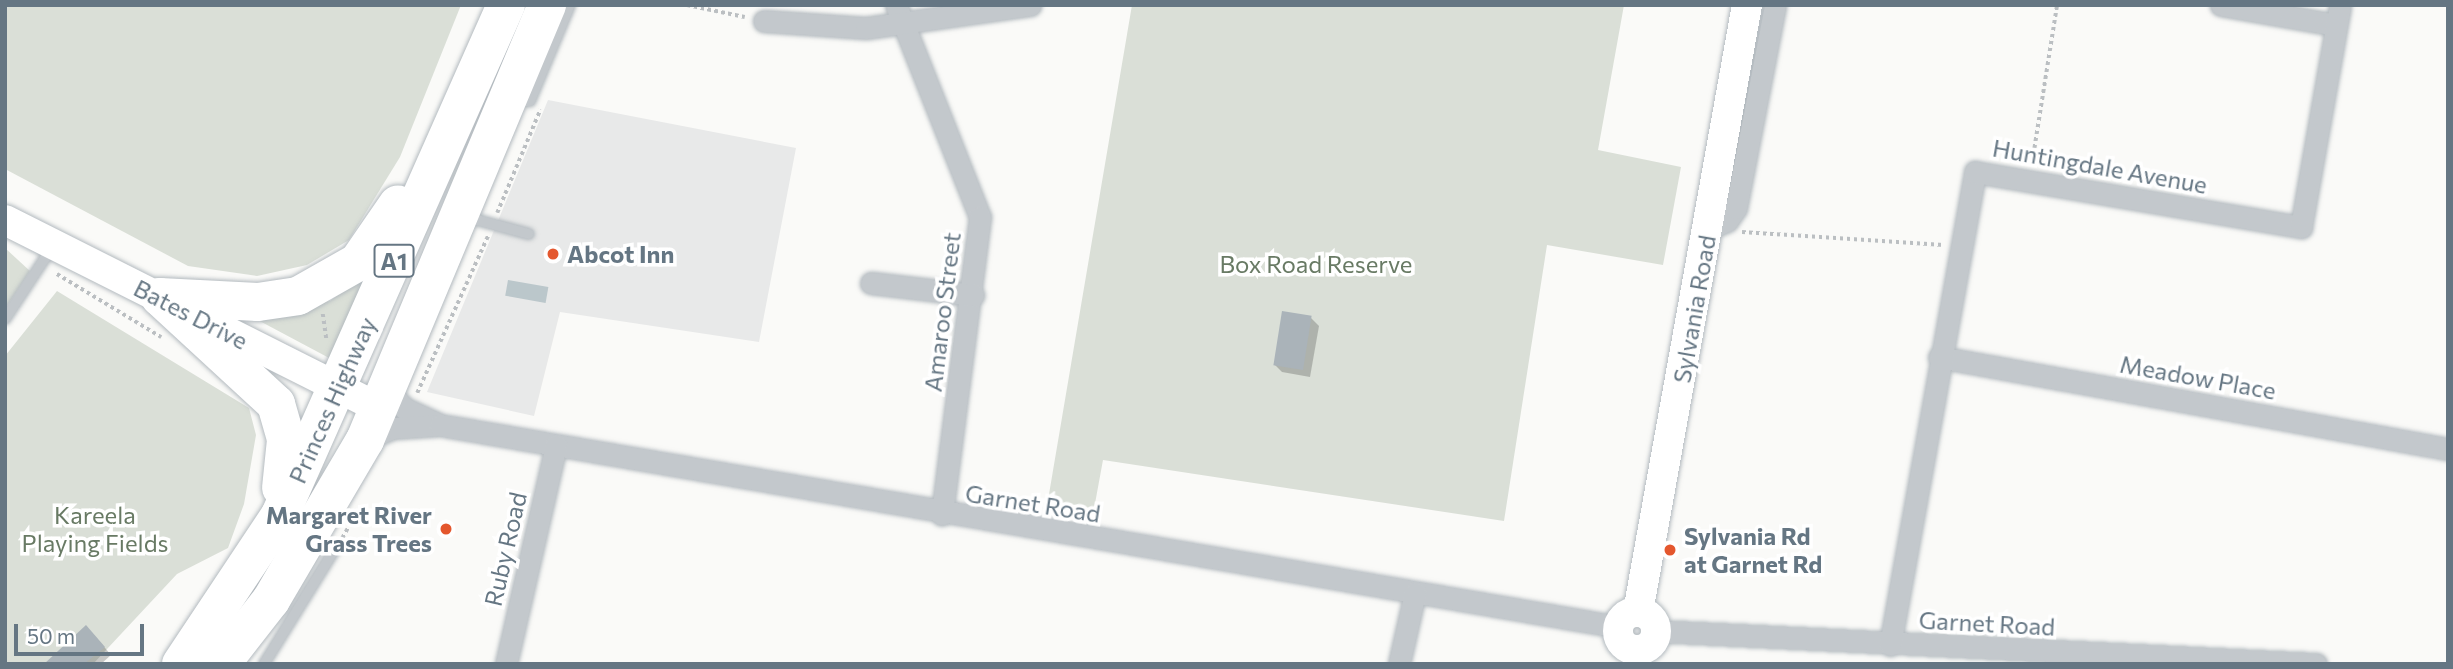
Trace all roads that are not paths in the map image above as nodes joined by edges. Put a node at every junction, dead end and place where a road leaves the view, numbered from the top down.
1 (506, 5) edge
2 (547, 5) edge
3 (570, 5) edge
4 (1030, 5) edge
5 (1747, 5) edge
6 (1775, 5) edge
7 (2221, 5) edge
8 (899, 14) edge
9 (2338, 15) edge
10 (764, 21) road end
11 (525, 103) junction
12 (441, 152) junction
13 (457, 215) junction
14 (5, 220) edge
15 (1708, 229) junction
16 (529, 234) dead end
17 (47, 255) junction
18 (871, 283) dead end
19 (973, 295) junction
20 (160, 297) junction
21 (5, 319) edge
22 (1939, 357) junction
23 (338, 391) junction
24 (386, 407) junction
25 (440, 425) junction
26 (556, 446) junction
27 (2448, 449) edge
28 (280, 515) junction
29 (942, 515) junction
30 (335, 549) dead end
31 (1415, 593) junction
32 (1635, 637) edge
33 (1890, 645) junction
34 (2258, 663) edge
35 (181, 664) edge
36 (221, 664) edge
37 (264, 664) edge
38 (506, 664) edge
39 (1398, 664) edge
40 (2316, 664) edge

1 - 12 highway, Princes Highway / A1
2 - 11 highway, Princes Highway / A1
3 - 11 lane
4 - 8 street
5 - 15 street, Sylvania Road
6 - 15 street
7 - 9 street
8 - 10 street
8 - 19 street, Amaroo Street
9 - 22 street, Huntingdale Avenue
11 - 13 highway, Princes Highway / A1
12 - 20 highway
12 - 23 highway, Princes Highway / A1
13 - 16 lane
13 - 24 highway, Princes Highway / A1
14 - 17 street, Bates Drive
15 - 32 street, Sylvania Road
17 - 20 street, Bates Drive
17 - 21 lane
18 - 19 street
19 - 29 street, Amaroo Street
20 - 23 street, Bates Drive
20 - 28 highway
22 - 27 street, Meadow Place
22 - 33 street, Huntingdale Avenue
23 - 24 street, Bates Drive
23 - 28 highway, Princes Highway / A1
24 - 25 street, Garnet Road
24 - 25 street, Garnet Road
24 - 36 highway, Princes Highway / A1
25 - 26 street, Garnet Road
26 - 29 street, Garnet Road
26 - 38 street, Ruby Road
28 - 35 highway, Princes Highway / A1
29 - 31 street, Garnet Road
30 - 37 lane
31 - 32 street, Garnet Road
31 - 39 street
32 - 33 street, Garnet Road
33 - 34 street, Garnet Road
34 - 40 street, Garnet Road

